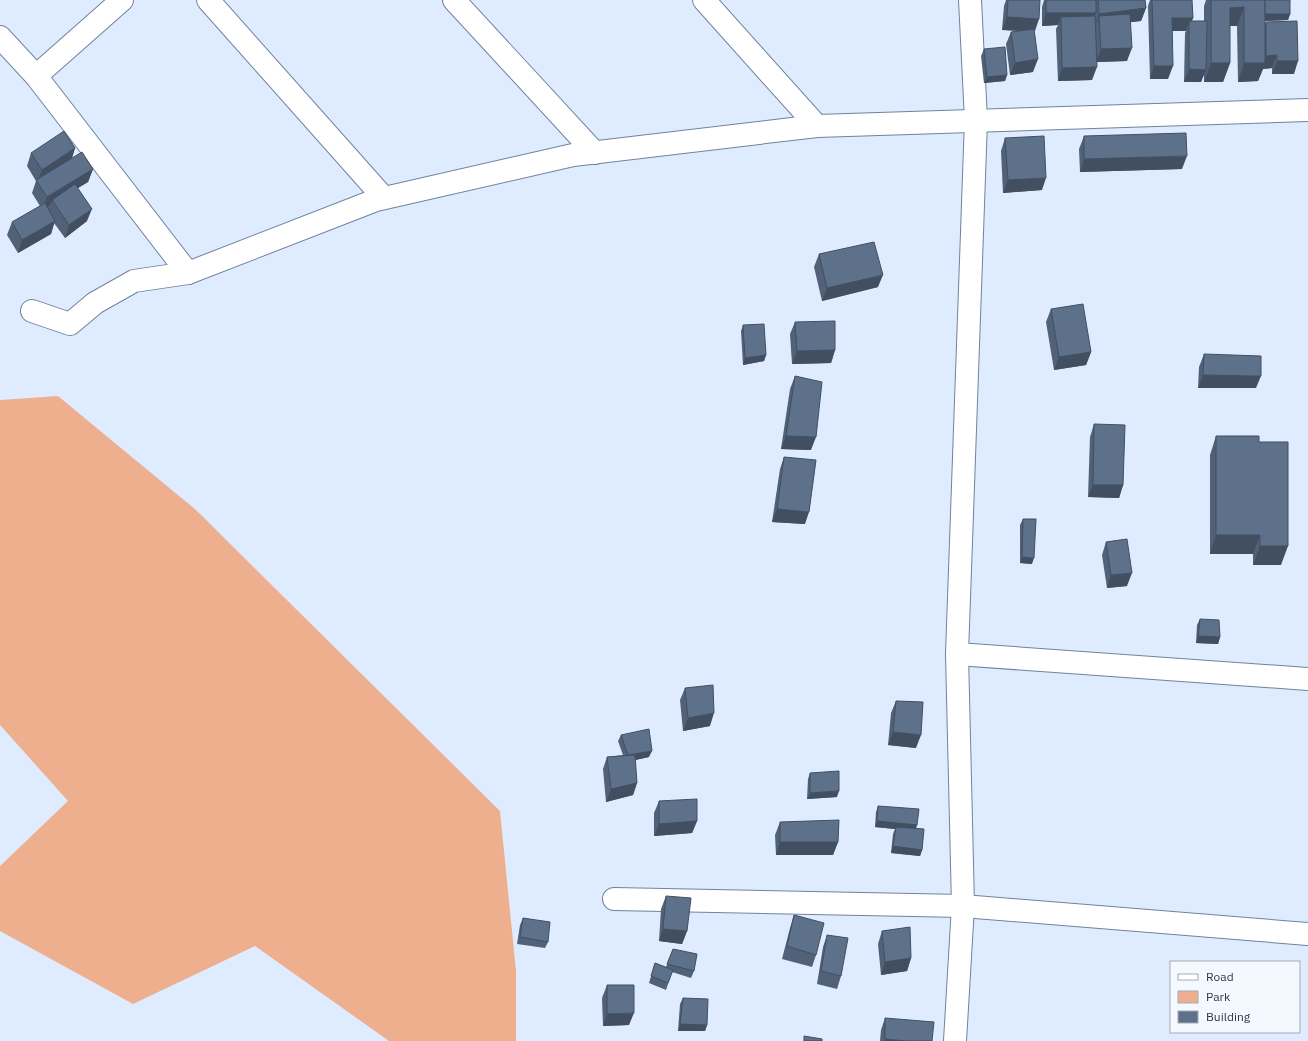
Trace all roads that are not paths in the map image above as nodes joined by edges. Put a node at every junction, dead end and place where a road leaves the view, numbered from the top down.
1 (122, 0) edge
2 (208, 0) edge
3 (454, 0) edge
4 (704, 0) edge
5 (970, 0) edge
6 (0, 37) edge
7 (36, 76) junction
8 (1308, 110) edge
9 (976, 120) junction
10 (817, 126) junction
11 (595, 153) junction
12 (384, 198) junction
13 (188, 273) junction
14 (32, 311) dead end
15 (958, 654) junction
16 (1308, 679) edge
17 (614, 898) dead end
18 (963, 906) junction
19 (1308, 934) edge
20 (955, 1041) edge

1 - 7 street
2 - 12 street
3 - 11 street
4 - 10 street
5 - 9 street
6 - 7 street
7 - 13 street
8 - 9 street
9 - 10 street
9 - 15 street
10 - 11 street
11 - 12 street
12 - 13 street
13 - 14 street
15 - 16 street
15 - 18 street
17 - 18 street
18 - 19 street
18 - 20 street

